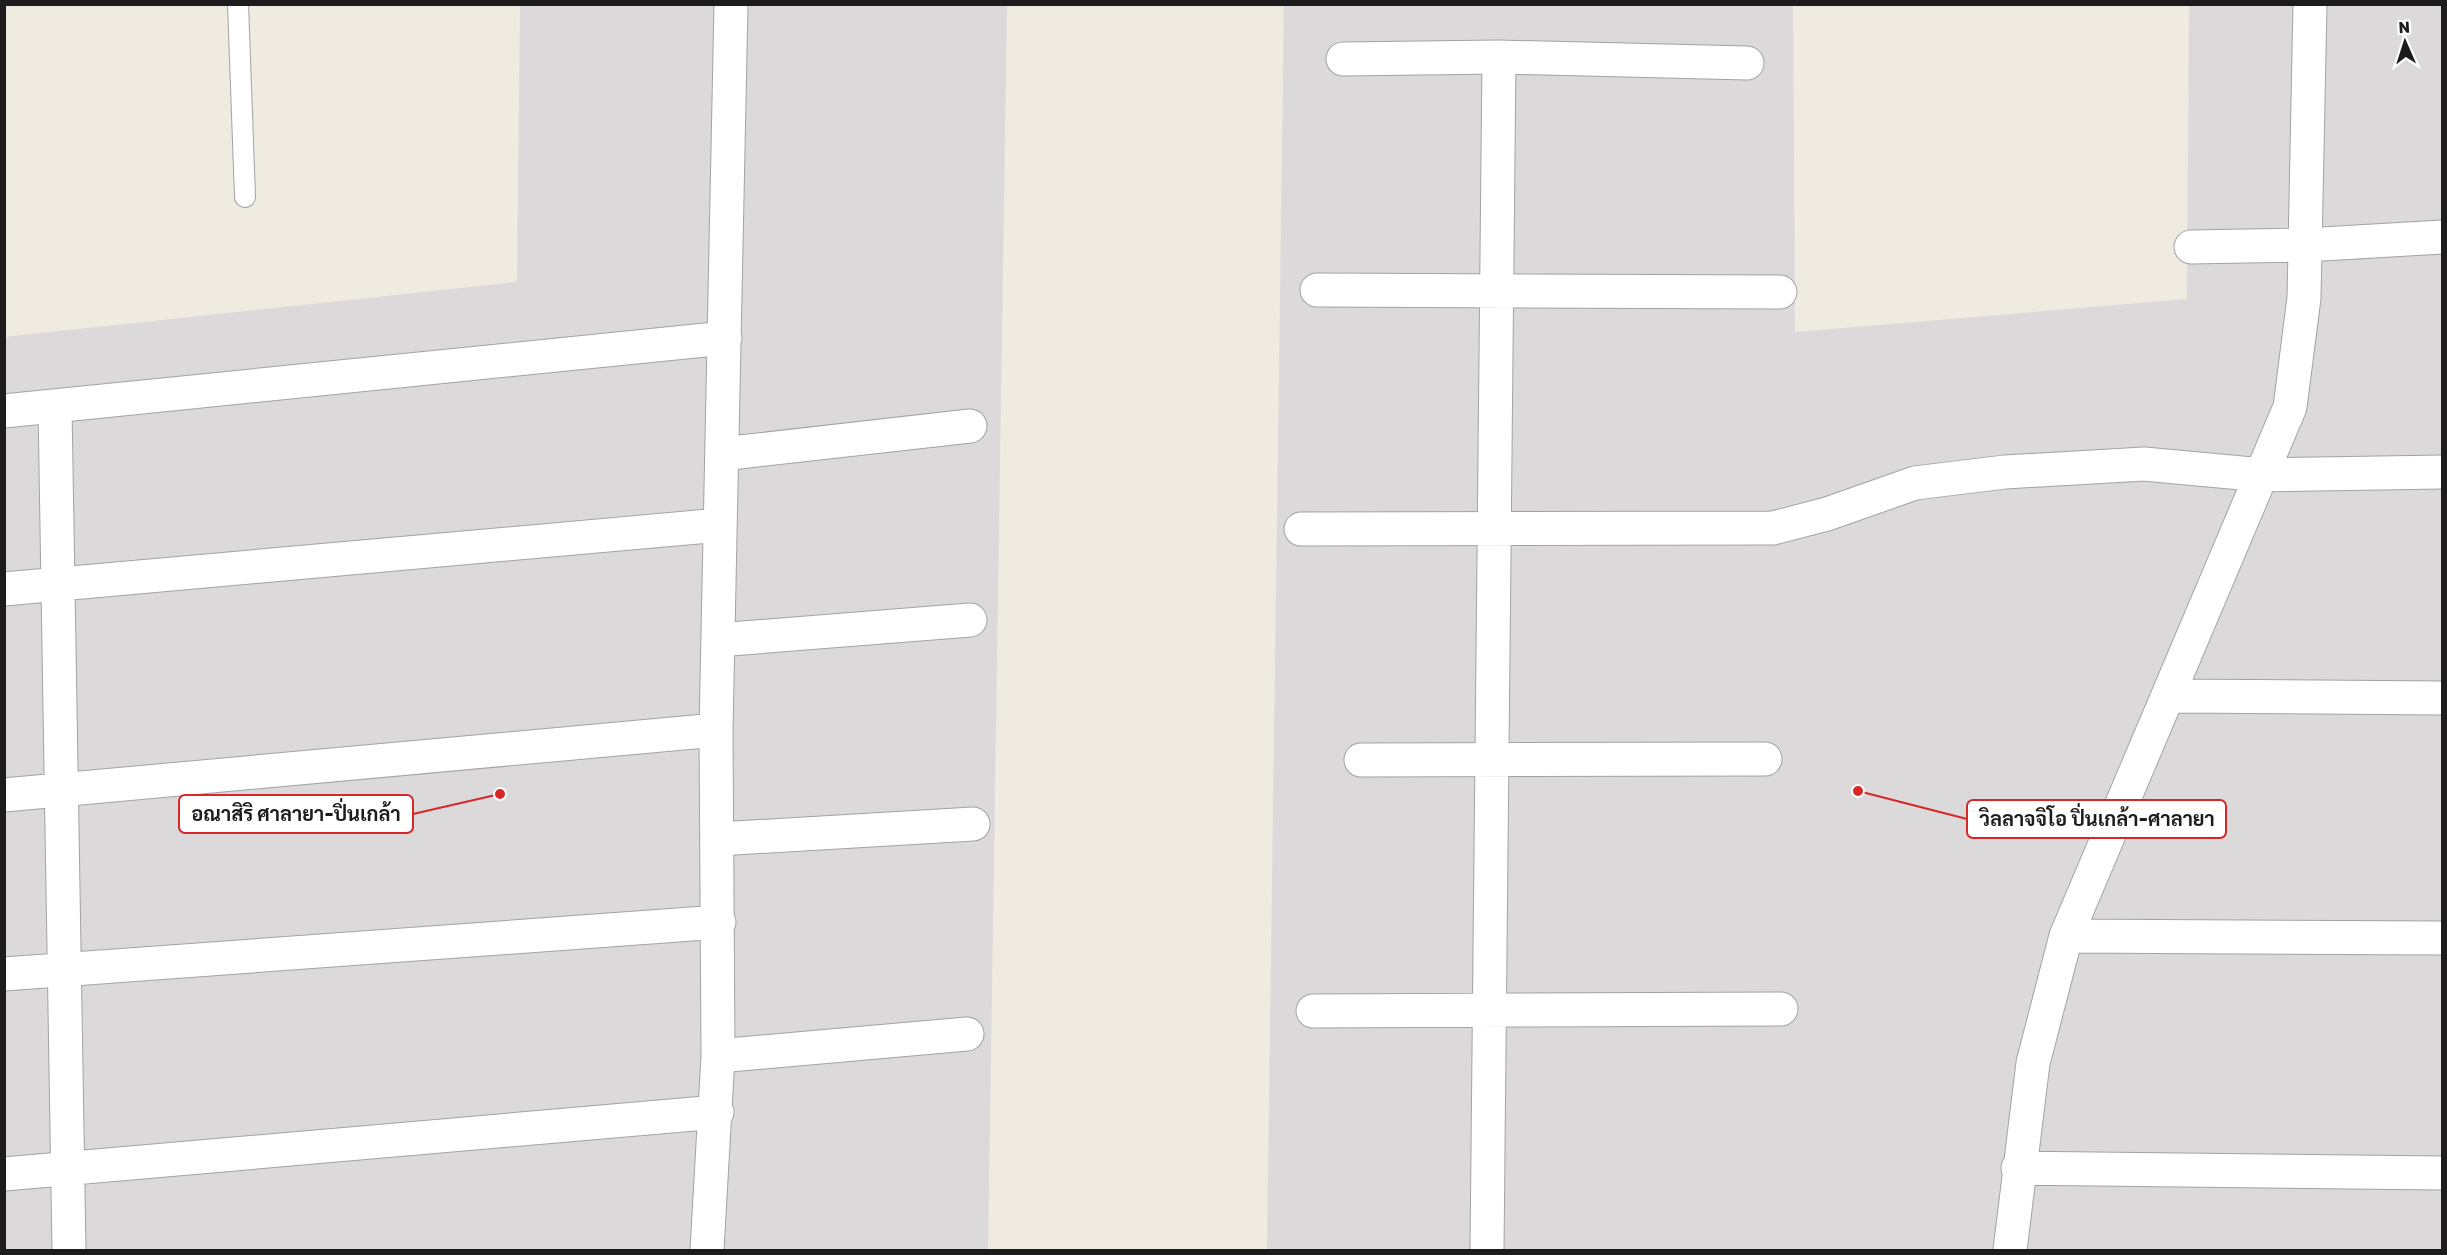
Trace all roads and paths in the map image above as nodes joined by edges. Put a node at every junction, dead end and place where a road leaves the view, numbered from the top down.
1 (238, 4) edge
2 (731, 4) edge
3 (2310, 4) edge
4 (1499, 57) junction
5 (1342, 59) dead end
6 (1747, 63) dead end
7 (245, 197) dead end
8 (2442, 237) edge
9 (2305, 244) junction
10 (2191, 247) dead end
11 (1317, 290) dead end
12 (1497, 290) junction
13 (1780, 292) dead end
14 (725, 338) junction
15 (55, 406) junction
16 (4, 411) edge
17 (970, 426) dead end
18 (722, 454) junction
19 (2442, 472) edge
20 (2263, 475) junction
21 (720, 525) junction
22 (1494, 528) junction
23 (1301, 529) dead end
24 (60, 584) junction
25 (4, 589) edge
26 (970, 620) dead end
27 (718, 640) junction
28 (2169, 696) junction
29 (2442, 698) edge
30 (716, 730) junction
31 (1765, 759) dead end
32 (1361, 760) dead end
33 (1492, 760) junction
34 (63, 789) junction
35 (4, 795) edge
36 (973, 824) dead end
37 (718, 839) junction
38 (719, 922) junction
39 (2066, 936) junction
40 (2442, 938) edge
41 (65, 968) junction
42 (4, 974) edge
43 (1781, 1008) dead end
44 (1490, 1010) junction
45 (1313, 1011) dead end
46 (967, 1034) dead end
47 (718, 1056) junction
48 (717, 1112) junction
49 (68, 1168) junction
50 (2018, 1168) junction
51 (2442, 1173) edge
52 (4, 1174) edge
53 (69, 1251) edge
54 (706, 1251) edge
55 (1487, 1251) edge
56 (2010, 1251) edge

1 - 7 lane
2 - 14 street
3 - 9 street
4 - 5 street
4 - 6 street
4 - 12 street
8 - 9 street
9 - 10 street
9 - 20 street
11 - 12 street
12 - 13 street
12 - 22 street
14 - 15 street
14 - 18 street
15 - 16 street
15 - 24 street
17 - 18 street
18 - 21 street
19 - 20 street
20 - 22 street
20 - 28 street
21 - 24 street
21 - 27 street
22 - 23 street
22 - 33 street
24 - 25 street
24 - 34 street
26 - 27 street
27 - 30 street
28 - 29 street
28 - 39 street
30 - 34 street
30 - 37 street
31 - 33 street
32 - 33 street
33 - 44 street
34 - 35 street
34 - 41 street
36 - 37 street
37 - 38 street
38 - 41 street
38 - 47 street
39 - 40 street
39 - 50 street
41 - 42 street
41 - 49 street
43 - 44 street
44 - 45 street
44 - 55 street
46 - 47 street
47 - 48 street
48 - 49 street
48 - 54 street
49 - 52 street
49 - 53 street
50 - 51 street
50 - 56 street

